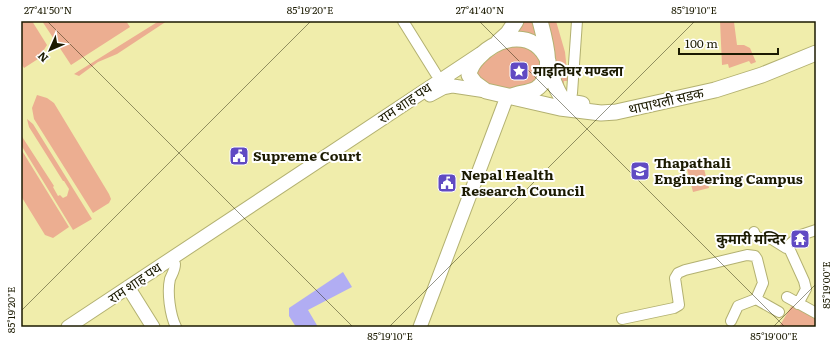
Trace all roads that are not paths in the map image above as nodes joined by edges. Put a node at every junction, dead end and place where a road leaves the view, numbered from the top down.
1 (403, 21) edge
2 (540, 21) edge
3 (577, 21) edge
4 (514, 23) edge
5 (492, 46) junction
6 (815, 54) edge
7 (547, 69) junction
8 (447, 80) junction
9 (486, 91) junction
10 (508, 96) junction
11 (565, 105) junction
12 (816, 230) edge
13 (754, 232) dead end
14 (789, 248) junction
15 (175, 264) junction
16 (126, 293) junction
17 (787, 297) dead end
18 (756, 299) junction
19 (798, 304) junction
20 (779, 312) dead end
21 (816, 313) edge
22 (622, 319) dead end
23 (730, 321) dead end
24 (68, 327) edge
25 (81, 327) edge
26 (143, 327) edge
27 (153, 327) edge
28 (176, 327) edge
29 (420, 327) edge

1 - 8 street
2 - 7 highway
3 - 11 street
4 - 5 highway
5 - 7 highway
5 - 8 main road
5 - 9 highway
6 - 11 highway, थापाथली सडक
7 - 10 highway
7 - 11 highway
8 - 9 main road
8 - 15 main road, राम शाह पथ
8 - 16 main road, राम शाह पथ
9 - 10 highway
10 - 11 highway, थापाथली सडक
10 - 29 main road
12 - 14 street
13 - 14 street
14 - 19 street
15 - 16 main road, राम शाह पथ
15 - 28 street
16 - 24 main road, राम शाह पथ
16 - 25 main road, राम शाह पथ
16 - 26 main road
16 - 27 main road
17 - 19 street
18 - 20 street
18 - 22 street
18 - 23 street
19 - 21 street

